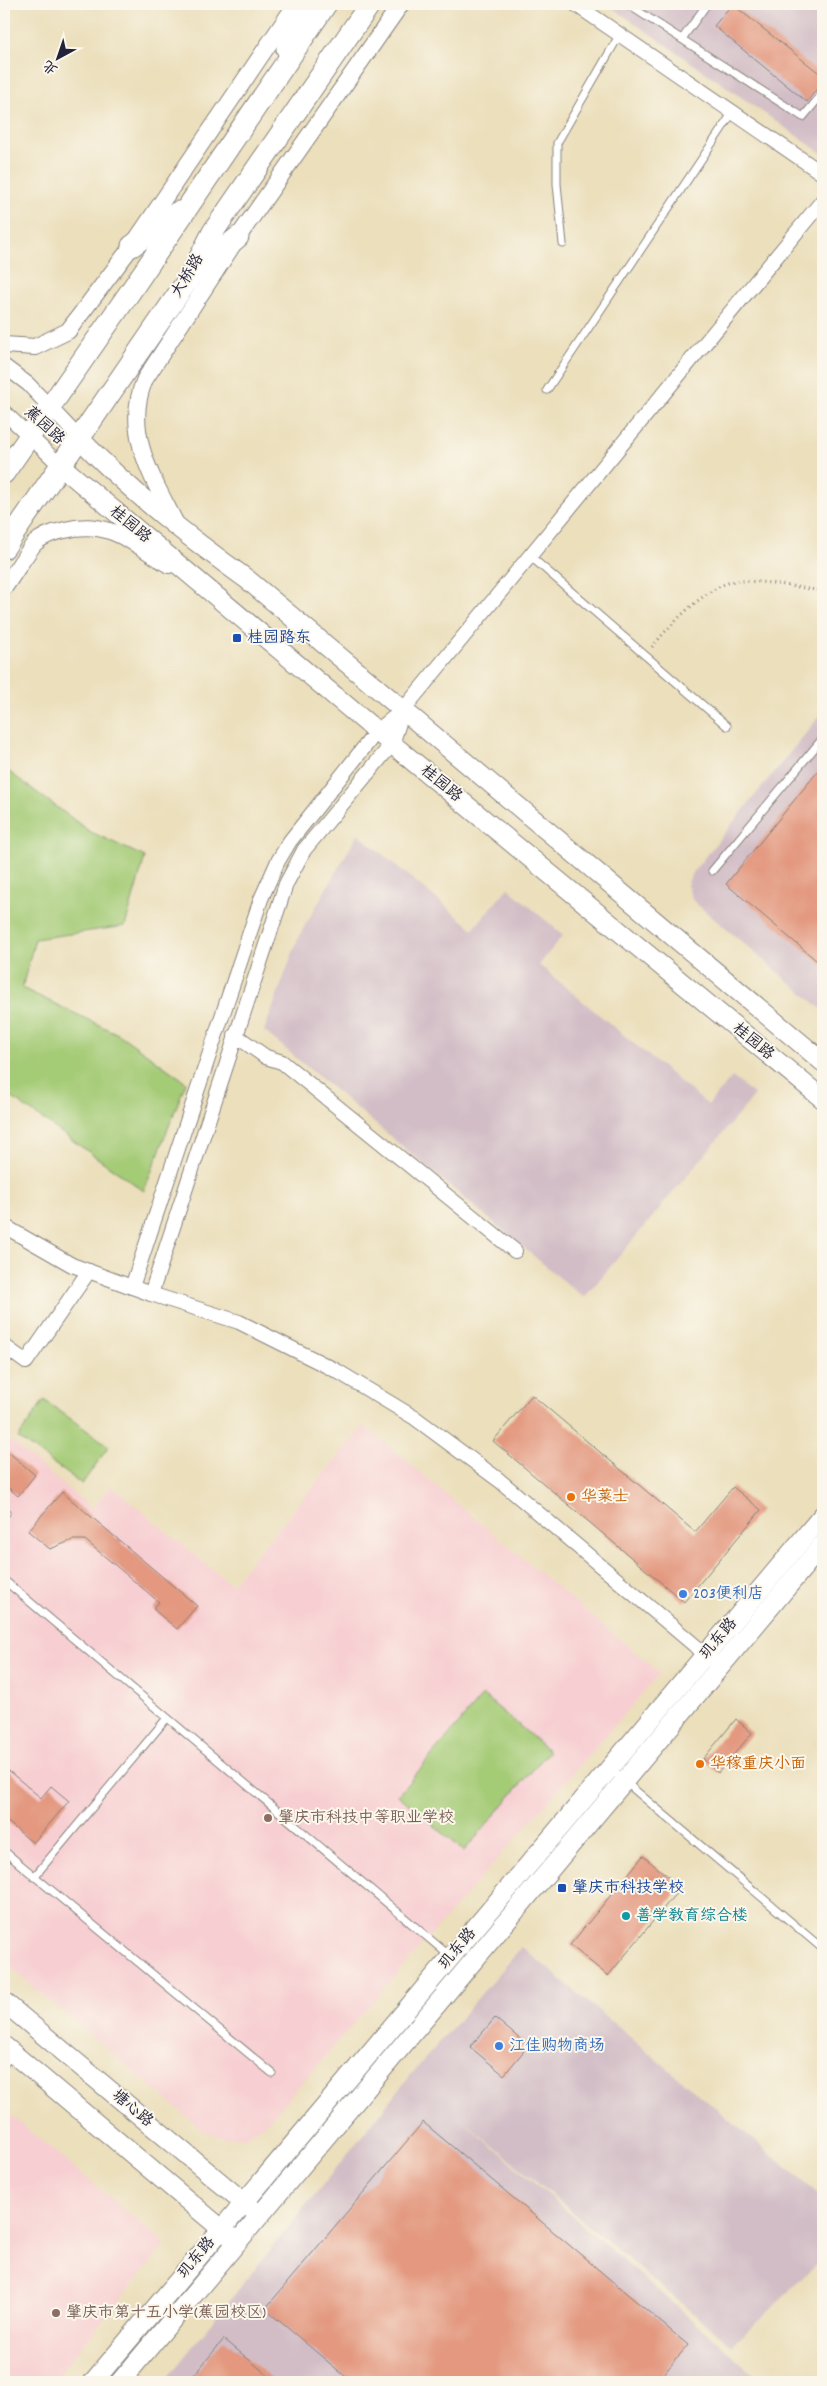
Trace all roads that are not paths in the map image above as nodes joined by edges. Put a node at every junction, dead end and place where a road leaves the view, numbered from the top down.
1 (296, 4) edge
2 (301, 4) edge
3 (326, 4) edge
4 (370, 4) edge
5 (401, 4) edge
6 (575, 4) edge
7 (627, 4) edge
8 (706, 4) edge
9 (620, 34) junction
10 (682, 39) junction
11 (280, 69) junction
12 (823, 93) edge
13 (733, 112) junction
14 (823, 174) edge
15 (823, 200) edge
16 (190, 203) junction
17 (238, 237) junction
18 (563, 244) dead end
19 (132, 246) junction
20 (190, 277) junction
21 (4, 345) edge
22 (4, 366) edge
23 (547, 390) dead end
24 (50, 408) junction
25 (4, 412) edge
26 (29, 436) junction
27 (80, 439) junction
28 (61, 466) junction
29 (4, 473) edge
30 (179, 531) junction
31 (4, 548) edge
32 (530, 556) junction
33 (194, 580) junction
34 (4, 588) edge
35 (403, 710) junction
36 (727, 726) dead end
37 (377, 731) junction
38 (823, 738) edge
39 (392, 744) junction
40 (712, 871) dead end
41 (235, 1035) junction
42 (823, 1062) edge
43 (823, 1099) edge
44 (4, 1226) edge
45 (515, 1251) dead end
46 (89, 1271) junction
47 (132, 1287) junction
48 (150, 1294) junction
49 (4, 1346) edge
50 (823, 1515) edge
51 (823, 1544) edge
52 (4, 1580) edge
53 (706, 1654) junction
54 (719, 1668) junction
55 (167, 1718) junction
56 (610, 1769) junction
57 (624, 1781) junction
58 (4, 1852) edge
59 (34, 1877) junction
60 (823, 1949) edge
61 (451, 1957) junction
62 (4, 2002) edge
63 (7, 2055) edge
64 (272, 2074) dead end
65 (244, 2203) junction
66 (260, 2216) junction
67 (221, 2230) junction
68 (238, 2242) junction
69 (93, 2382) edge
70 (120, 2382) edge

1 - 19 street
2 - 11 main road
3 - 11 main road
4 - 20 main road, 大桥路
5 - 17 street
6 - 9 street
7 - 10 lane
8 - 10 lane
9 - 13 street
9 - 18 lane
10 - 12 lane
11 - 16 main road
13 - 14 street
13 - 23 lane
15 - 32 street
16 - 19 main road
16 - 24 main road
17 - 20 main road
17 - 30 street
19 - 21 street
20 - 27 main road, 大桥路
22 - 24 street
24 - 26 main road
24 - 27 street
25 - 26 street, 蕉园路
26 - 28 street, 蕉园路
26 - 29 main road
27 - 28 main road, 大桥路
27 - 30 main road, 桂园路
28 - 31 main road, 大桥路
28 - 33 main road, 桂园路
30 - 35 main road, 桂园路
32 - 35 street
32 - 36 lane
33 - 34 street
33 - 37 main road, 桂园路
35 - 37 street
35 - 39 street
35 - 42 main road, 桂园路
37 - 39 main road, 桂园路
37 - 47 street
38 - 40 lane
39 - 41 street
39 - 43 main road, 桂园路
41 - 45 street
41 - 48 street
44 - 46 street
46 - 47 street
46 - 49 street
47 - 48 street
48 - 53 street
50 - 53 main road, 玑东路
51 - 54 main road, 玑东路
52 - 55 lane
53 - 54 street
53 - 56 main road, 玑东路
54 - 57 main road, 玑东路
55 - 59 lane
55 - 61 lane
56 - 57 lane
56 - 61 main road, 玑东路
57 - 60 lane
57 - 66 main road, 玑东路
58 - 59 lane
59 - 64 lane
61 - 65 main road, 玑东路
62 - 65 main road, 塘心路
63 - 67 main road
65 - 66 main road, 塘心路
65 - 67 main road, 玑东路
66 - 68 main road, 玑东路
67 - 68 main road
67 - 69 main road, 玑东路
68 - 70 main road, 玑东路

